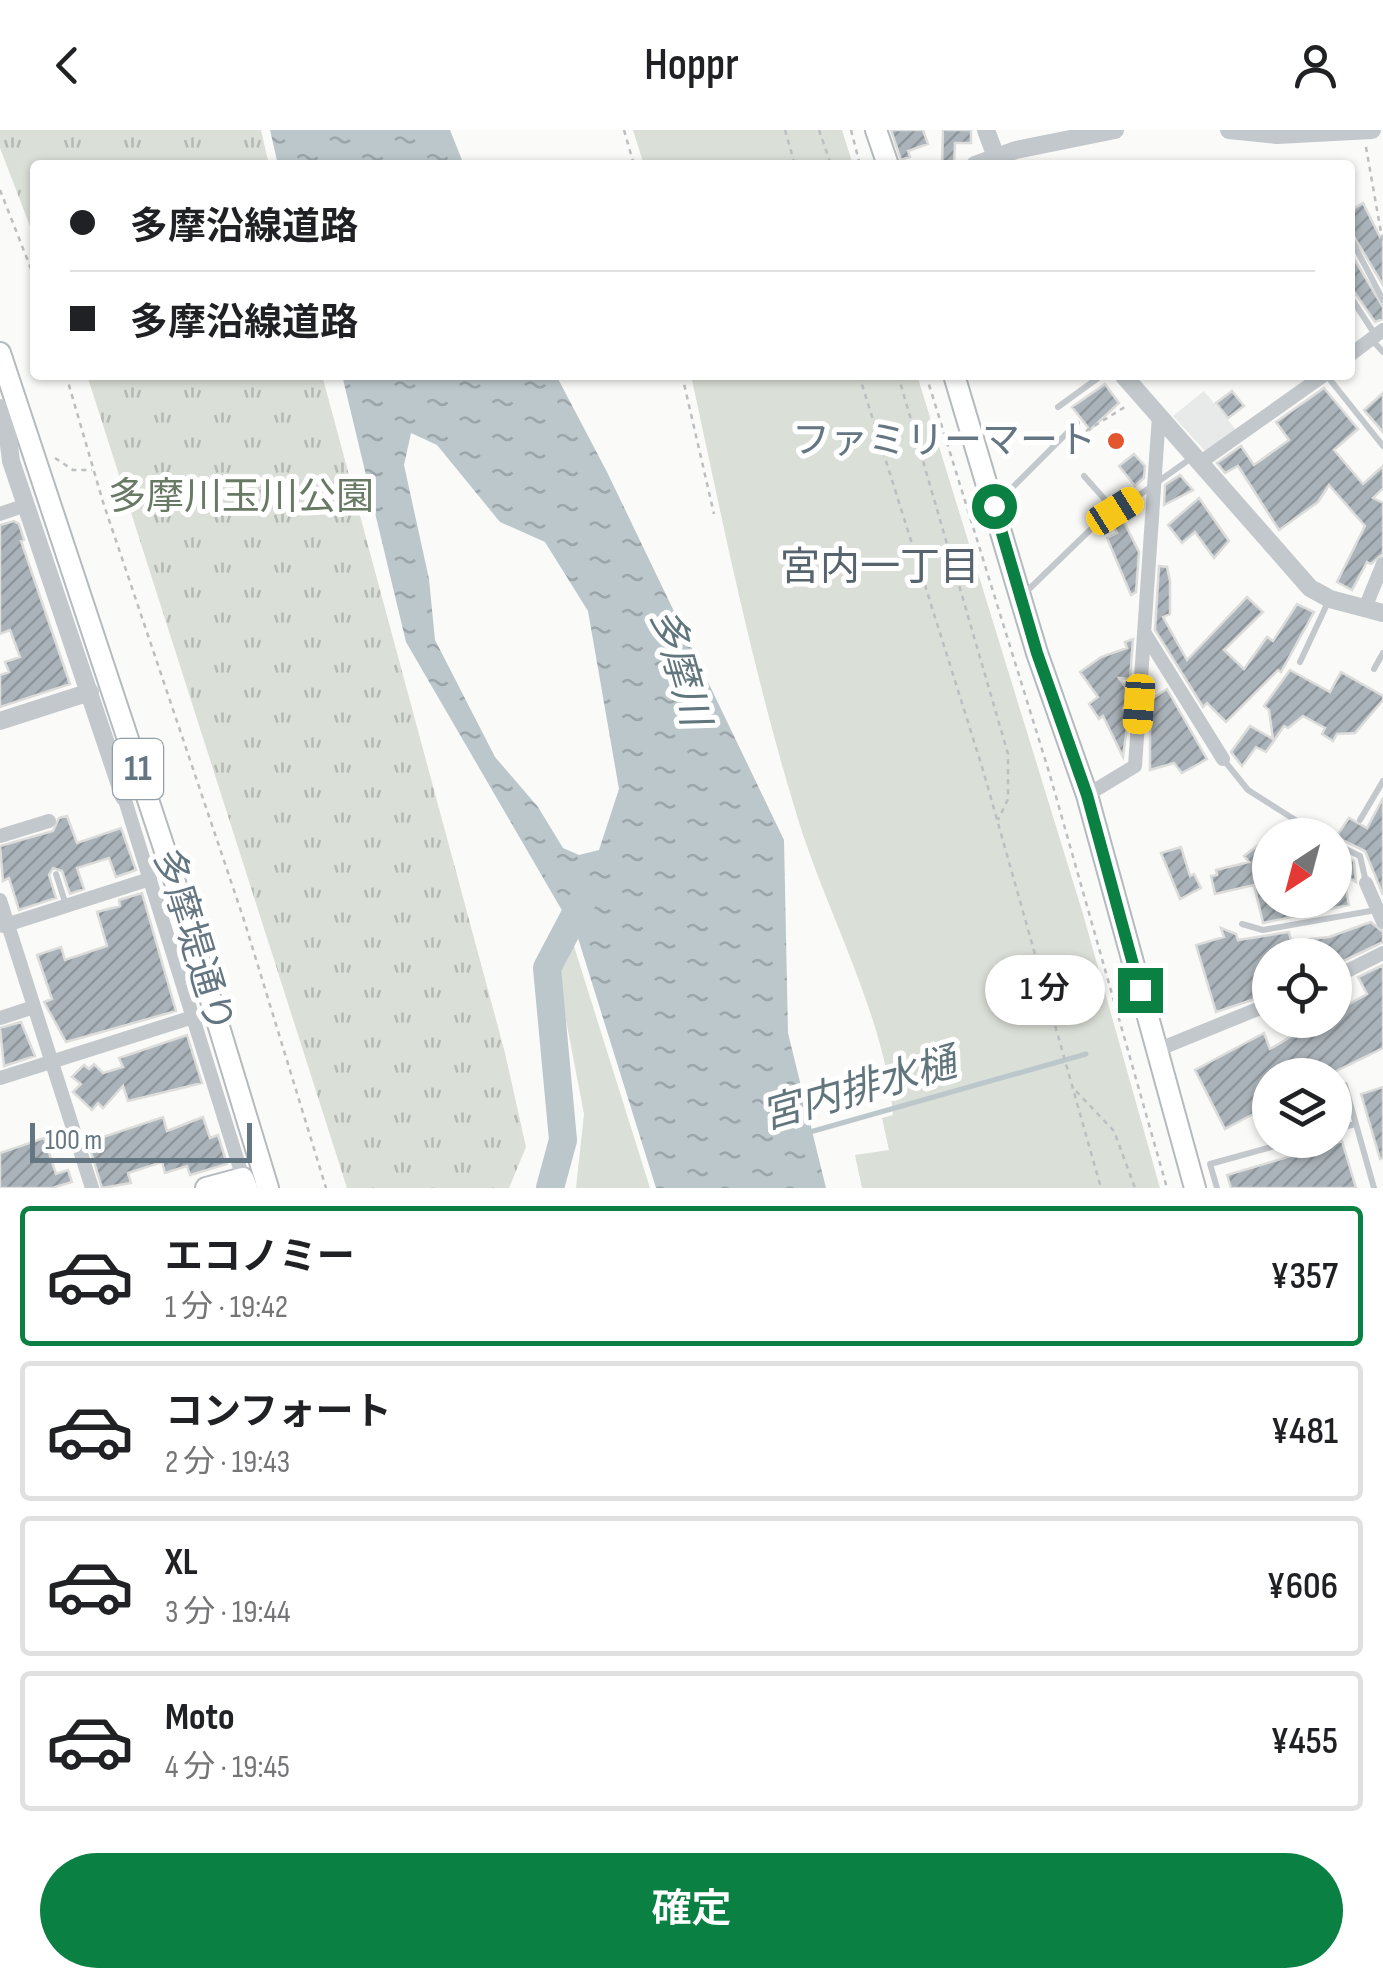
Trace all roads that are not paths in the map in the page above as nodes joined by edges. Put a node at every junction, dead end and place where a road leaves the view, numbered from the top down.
1 (876, 130) edge
2 (986, 130) edge
3 (1116, 130) edge
4 (1229, 130) edge
5 (1372, 130) edge
6 (1364, 131) edge
7 (1299, 132) edge
8 (886, 160) edge
9 (997, 160) edge
10 (1355, 247) edge
11 (1383, 300) edge
12 (1355, 304) edge
13 (1376, 335) edge
14 (1383, 352) edge
15 (0, 353) edge
16 (956, 380) edge
17 (1095, 380) edge
18 (1128, 380) edge
19 (1317, 380) edge
20 (1329, 380) edge
21 (1058, 406) dead end
22 (9, 414) edge
23 (1159, 415) junction
24 (1077, 424) road end
25 (1383, 446) edge
26 (1198, 458) junction
27 (1084, 476) dead end
28 (1154, 486) junction
29 (26, 505) junction
30 (994, 506) junction
31 (1115, 511) junction
32 (0, 514) edge
33 (1383, 564) edge
34 (1021, 598) junction
35 (1330, 598) junction
36 (1374, 610) edge
37 (1144, 631) junction
38 (1383, 653) edge
39 (1300, 662) dead end
40 (1374, 669) dead end
41 (90, 692) junction
42 (0, 721) edge
43 (1223, 758) joint
44 (1383, 780) edge
45 (1087, 795) junction
46 (124, 797) joint
47 (1292, 818) edge
48 (1360, 820) dead end
49 (48, 821) dead end
50 (0, 836) edge
51 (1352, 852) edge
52 (56, 874) dead end
53 (150, 879) junction
54 (1366, 883) joint
55 (0, 900) edge
56 (66, 906) junction
57 (1379, 916) edge
58 (1242, 924) dead end
59 (4, 926) edge
60 (1383, 953) edge
61 (1352, 968) edge
62 (34, 1007) junction
63 (1252, 1011) edge
64 (193, 1017) junction
65 (0, 1018) edge
66 (1157, 1050) junction
67 (50, 1062) junction
68 (0, 1078) edge
69 (1352, 1110) edge
70 (1356, 1124) junction
71 (1352, 1125) edge
72 (1252, 1152) edge
73 (245, 1183) edge
74 (92, 1188) edge
75 (206, 1188) edge
76 (268, 1188) edge
77 (1194, 1188) edge
78 (1218, 1188) edge
79 (1374, 1188) edge

1 - 8 main road
2 - 9 street
3 - 9 street
4 - 7 street
5 - 6 street
6 - 7 street
10 - 11 lane
12 - 13 lane
13 - 14 lane
15 - 22 main road, 多摩堤通り / 11
16 - 30 main road
17 - 21 lane
18 - 23 street
19 - 26 street
20 - 25 lane
22 - 29 street
22 - 76 main road, 多摩堤通り / 11
23 - 26 street
23 - 28 street
24 - 30 lane
26 - 28 lane
26 - 35 street
27 - 31 lane
28 - 31 lane
28 - 37 street
29 - 32 street
29 - 41 street
30 - 34 main road
31 - 34 lane
33 - 36 street
34 - 45 main road
35 - 36 street
35 - 39 lane
37 - 43 street
37 - 45 street
38 - 40 lane
41 - 42 street
41 - 46 street
43 - 47 lane
44 - 48 lane
45 - 66 main road
46 - 53 street
49 - 50 street
51 - 54 lane
52 - 56 lane
53 - 56 street
53 - 64 street
54 - 57 street
55 - 59 street
56 - 59 street
57 - 58 lane
59 - 62 street
60 - 61 street
62 - 65 street
62 - 67 street
63 - 66 street
64 - 67 street
64 - 73 street
66 - 77 main road
67 - 68 street
67 - 74 street
69 - 70 lane
70 - 71 lane
70 - 79 lane
72 - 78 lane
73 - 75 main road

